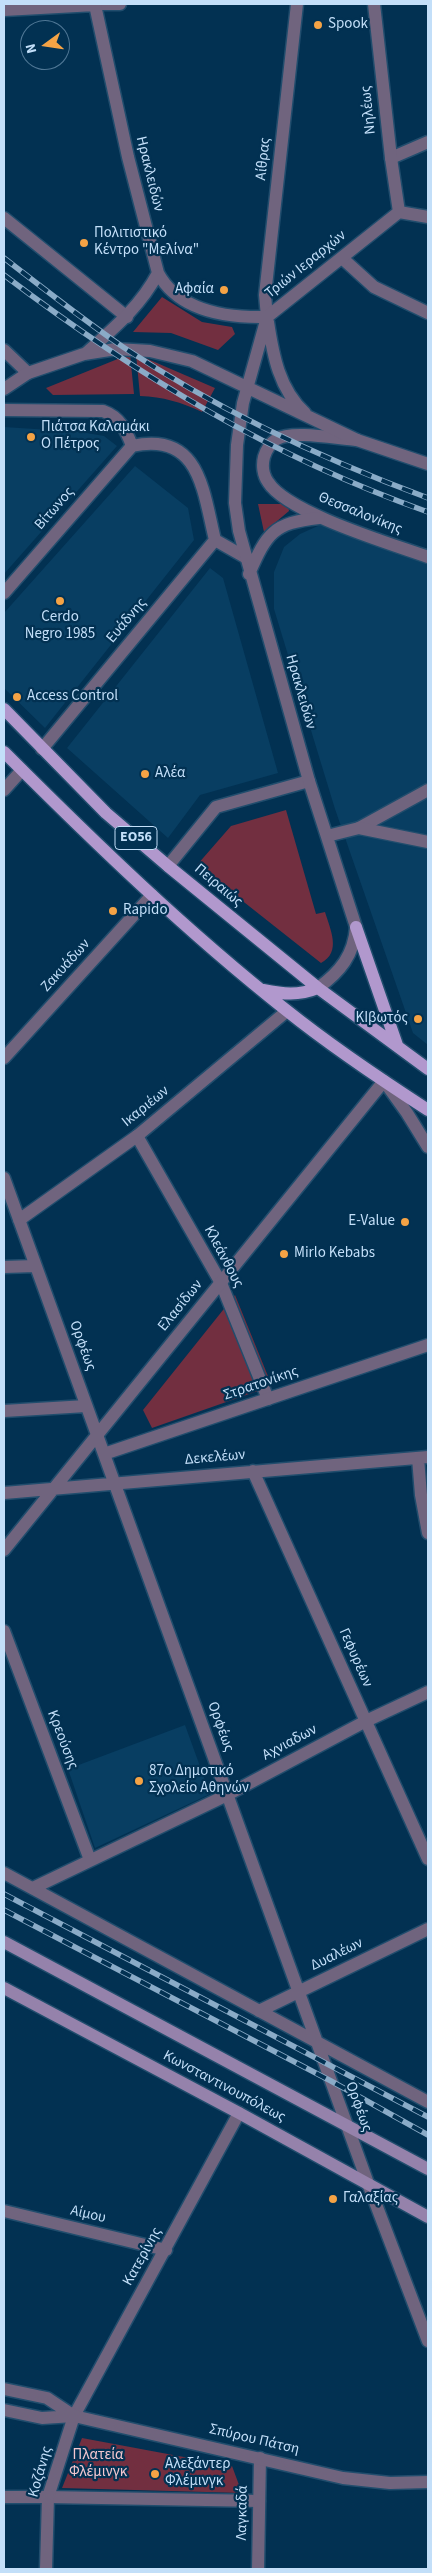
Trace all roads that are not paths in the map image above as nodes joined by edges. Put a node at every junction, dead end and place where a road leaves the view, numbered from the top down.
1 (95, 4) edge
2 (120, 4) edge
3 (297, 4) edge
4 (374, 4) edge
5 (4, 10) edge
6 (428, 142) edge
7 (390, 158) junction
8 (399, 212) junction
9 (428, 217) edge
10 (4, 218) edge
11 (342, 258) junction
12 (158, 273) junction
13 (428, 313) edge
14 (127, 317) junction
15 (267, 317) junction
16 (4, 350) edge
17 (84, 354) junction
18 (28, 373) junction
19 (247, 388) junction
20 (4, 389) edge
21 (4, 410) edge
22 (312, 419) junction
23 (357, 440) junction
24 (132, 446) junction
25 (428, 464) edge
26 (319, 518) junction
27 (215, 540) junction
28 (245, 557) junction
29 (428, 557) edge
30 (249, 574) junction
31 (4, 593) edge
32 (4, 709) edge
33 (42, 749) junction
34 (4, 752) edge
35 (22, 770) junction
36 (310, 781) junction
37 (4, 790) edge
38 (428, 790) edge
39 (359, 828) junction
40 (327, 836) junction
41 (428, 842) edge
42 (168, 866) junction
43 (152, 895) junction
44 (356, 927) junction
45 (318, 988) junction
46 (260, 989) junction
47 (287, 1011) junction
48 (397, 1045) junction
49 (4, 1058) edge
50 (428, 1069) edge
51 (384, 1081) junction
52 (428, 1110) edge
53 (138, 1136) junction
54 (428, 1148) edge
55 (4, 1178) edge
56 (19, 1220) junction
57 (4, 1266) edge
58 (35, 1266) junction
59 (221, 1283) junction
60 (428, 1345) edge
61 (268, 1399) junction
62 (86, 1406) junction
63 (4, 1410) edge
64 (97, 1435) junction
65 (104, 1454) junction
66 (423, 1458) edge
67 (253, 1471) junction
68 (114, 1483) junction
69 (54, 1489) junction
70 (4, 1493) edge
71 (428, 1532) edge
72 (4, 1550) edge
73 (4, 1631) edge
74 (428, 1692) edge
75 (366, 1721) junction
76 (227, 1795) junction
77 (428, 1858) edge
78 (90, 1860) junction
79 (4, 1873) edge
80 (33, 1888) junction
81 (428, 1929) edge
82 (4, 1942) edge
83 (4, 1988) edge
84 (299, 1992) junction
85 (259, 2011) junction
86 (317, 2044) junction
87 (428, 2102) edge
88 (239, 2113) junction
89 (347, 2124) junction
90 (428, 2169) edge
91 (369, 2186) junction
92 (4, 2211) edge
93 (428, 2218) edge
94 (166, 2250) junction
95 (428, 2341) edge
96 (4, 2389) edge
97 (4, 2410) edge
98 (74, 2416) junction
99 (260, 2458) junction
100 (428, 2482) edge
101 (4, 2497) edge
102 (48, 2497) junction
103 (259, 2501) junction
104 (46, 2569) edge
105 (258, 2569) edge

1 - 2 street
1 - 5 street
1 - 12 street, Ηρακλειδών
3 - 15 street, Αίθρας
4 - 7 street, Νηλέως
6 - 7 street
7 - 8 street, Νηλέως
8 - 9 street
8 - 11 street, Τριών Ιεραρχών
10 - 14 street
11 - 13 street
11 - 15 street, Τριών Ιεραρχών
12 - 14 street
12 - 15 street
14 - 17 street
15 - 19 street, Τριών Ιεραρχών
15 - 22 street
16 - 18 street
17 - 18 street
17 - 19 street, Θεσσαλονίκης
18 - 20 street
19 - 22 street, Θεσσαλονίκης
19 - 28 street, Ηρακλειδών
21 - 24 street
22 - 23 street, Θεσσαλονίκης
23 - 25 street, Θεσσαλονίκης
23 - 26 street, Θεσσαλονίκης
24 - 27 street
24 - 31 street, Βίτωνος
26 - 29 street, Θεσσαλονίκης
26 - 30 street
27 - 28 street
27 - 33 street, Ευάδνης
28 - 30 street, Ηρακλειδών
30 - 36 street, Ηρακλειδών
32 - 33 main road, Πειραιώς / ΕΟ56
33 - 42 main road, Πειραιώς / ΕΟ56
34 - 35 main road, ΕΟ56
35 - 37 street
35 - 43 main road, ΕΟ56
36 - 40 street, Ηρακλειδών
36 - 42 street
38 - 39 street
39 - 40 street
39 - 41 street
40 - 44 street, Ηρακλειδών
42 - 45 main road, Πειραιώς / ΕΟ56
43 - 46 main road, ΕΟ56
43 - 49 street, Ζακυάδων
44 - 45 street, Ηρακλειδών
44 - 48 main road
45 - 46 main road
45 - 48 main road, Πειραιώς / ΕΟ56
46 - 47 main road, ΕΟ56
47 - 51 main road, ΕΟ56
47 - 53 street, Ικαριέων
48 - 50 main road, Πειραιώς / ΕΟ56
51 - 52 main road, ΕΟ56
51 - 54 street
51 - 59 street, Ελασίδων
53 - 56 street, Ικαριέων
53 - 59 street, Κλεάνθους
55 - 56 street, Ορφέως
56 - 58 street, Ορφέως
57 - 58 street
58 - 62 street, Ορφέως
59 - 61 street, Κλεάνθους
59 - 64 street, Ελασίδων
60 - 61 street, Στρατονίκης
61 - 65 street, Στρατονίκης
62 - 63 street
62 - 64 street, Ορφέως
64 - 65 street, Ορφέως
64 - 69 street, Ελασίδων
65 - 68 street, Ορφέως
66 - 67 street, Δεκελέων
66 - 71 street
67 - 68 street, Δεκελέων
67 - 75 street, Γεφυρέων
68 - 69 street, Δεκελέων
68 - 76 street, Ορφέως
69 - 70 street, Δεκελέων
69 - 72 street, Ελασίδων
73 - 78 street, Κρεούσης
74 - 75 street, Αχνιαδων
75 - 76 street, Αχνιαδων
75 - 77 street, Γεφυρέων
76 - 78 street, Αχνιαδων
76 - 84 street, Ορφέως
78 - 80 street, Αχνιαδων
79 - 80 street
80 - 85 street
81 - 84 street, Δυαλέων
82 - 89 main road, Κωνσταντινουπόλεως
83 - 88 main road, Κωνσταντινουπόλεως
84 - 85 street, Δυαλέων
84 - 86 street, Ορφέως
85 - 86 street
86 - 87 street
86 - 89 street, Ορφέως
88 - 91 main road, Κωνσταντινουπόλεως
88 - 94 street, Κατερίνης
89 - 90 main road, Κωνσταντινουπόλεως
89 - 91 street, Ορφέως
91 - 93 main road, Κωνσταντινουπόλεως
91 - 95 street, Ορφέως
92 - 94 street, Αίμου
94 - 98 street, Κατερίνης
96 - 98 street, Σπύρου Πάτση
97 - 98 street, Σπύρου Πάτση
98 - 99 street, Σπύρου Πάτση
98 - 102 street, Κοζάνης
99 - 100 street, Σπύρου Πάτση
99 - 103 street, Λαγκαδά
101 - 102 street
102 - 103 street
102 - 104 street, Κοζάνης
103 - 105 street, Λαγκαδά

